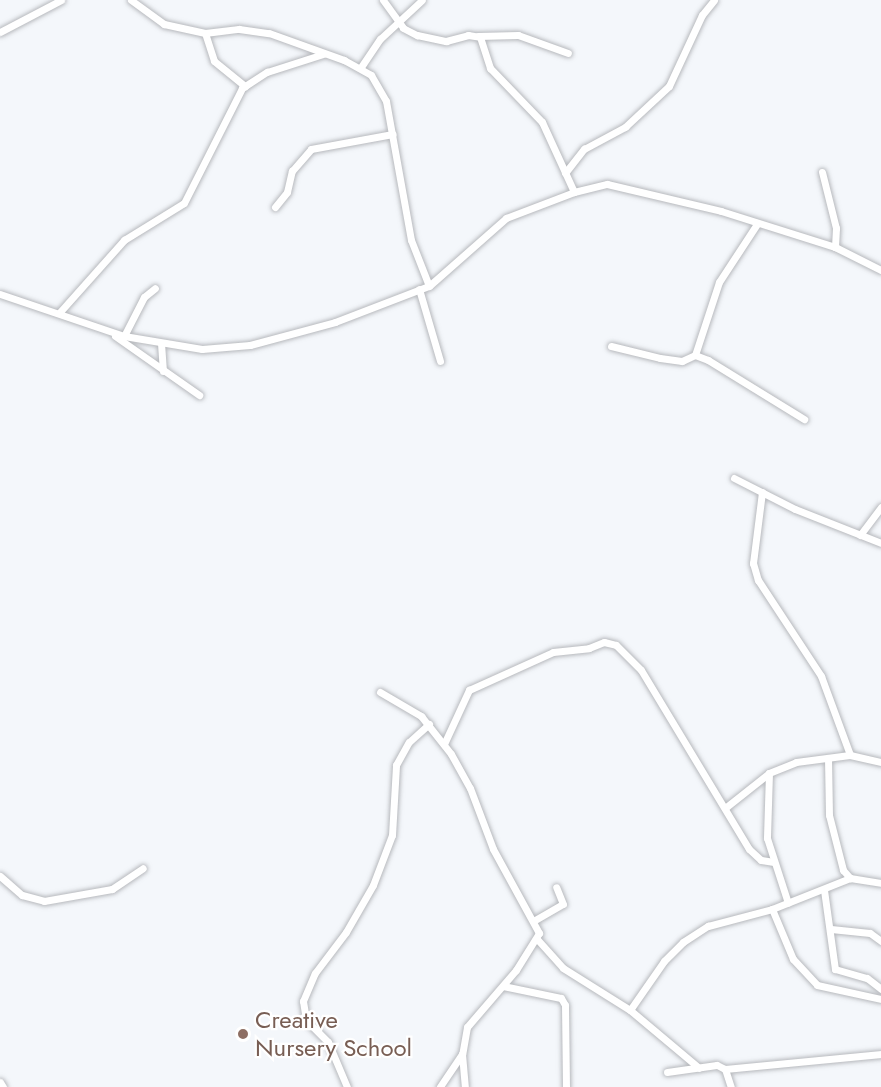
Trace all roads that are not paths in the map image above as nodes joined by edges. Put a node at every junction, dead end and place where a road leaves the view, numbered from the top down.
1 (62, 0) edge
2 (131, 0) edge
3 (383, 0) edge
4 (422, 0) edge
5 (714, 0) edge
6 (399, 23) junction
7 (0, 32) edge
8 (205, 33) junction
9 (478, 36) junction
10 (568, 53) dead end
11 (323, 54) junction
12 (361, 67) junction
13 (244, 86) junction
14 (393, 134) junction
15 (822, 172) dead end
16 (565, 173) junction
17 (574, 192) junction
18 (275, 207) dead end
19 (757, 224) junction
20 (835, 247) junction
21 (881, 270) edge
22 (429, 286) junction
23 (155, 288) dead end
24 (419, 289) junction
25 (0, 294) edge
26 (59, 313) junction
27 (110, 332) junction
28 (124, 336) junction
29 (161, 343) junction
30 (611, 346) dead end
31 (695, 355) junction
32 (440, 362) dead end
33 (164, 371) junction
34 (199, 395) dead end
35 (804, 419) dead end
36 (734, 478) dead end
37 (762, 492) junction
38 (881, 507) edge
39 (860, 534) junction
40 (881, 543) edge
41 (381, 692) dead end
42 (429, 724) junction
43 (444, 744) junction
44 (850, 755) junction
45 (828, 759) junction
46 (881, 762) edge
47 (769, 773) junction
48 (725, 808) junction
49 (774, 862) junction
50 (143, 868) dead end
51 (0, 876) edge
52 (850, 878) junction
53 (881, 883) edge
54 (556, 887) dead end
55 (824, 890) junction
56 (788, 903) junction
57 (772, 909) junction
58 (535, 920) junction
59 (831, 929) junction
60 (537, 939) junction
61 (881, 941) edge
62 (503, 987) junction
63 (881, 989) edge
64 (881, 999) edge
65 (630, 1010) junction
66 (462, 1054) junction
67 (881, 1054) edge
68 (699, 1068) junction
69 (725, 1069) junction
70 (667, 1072) dead end
71 (0, 1082) edge
72 (3, 1087) edge
73 (347, 1087) edge
74 (440, 1087) edge
75 (465, 1087) edge
76 (566, 1087) edge
77 (730, 1087) edge

1 - 7 street
2 - 8 street
3 - 6 street
4 - 6 street
5 - 16 street
6 - 9 street
6 - 12 street
8 - 11 street
8 - 13 street
9 - 10 street
9 - 16 street
11 - 12 street
11 - 13 street
12 - 14 street
13 - 26 street
14 - 18 street
14 - 22 street
15 - 20 street
16 - 17 street
17 - 19 street
17 - 22 street
19 - 20 street
19 - 31 street
20 - 21 street
22 - 24 street
23 - 28 street
24 - 29 street
24 - 32 street
25 - 26 street
26 - 27 street
27 - 28 street
27 - 33 street
28 - 29 street
29 - 33 street
30 - 31 street
31 - 35 street
33 - 34 street
36 - 37 street
37 - 39 street
37 - 44 street
38 - 39 street
39 - 40 street
41 - 42 street
42 - 43 street
42 - 73 street
43 - 48 street
43 - 58 street
44 - 45 street
44 - 46 street
45 - 47 street
45 - 52 street
47 - 48 street
47 - 49 street
48 - 49 street
49 - 56 street
50 - 51 street
52 - 53 street
52 - 55 street
54 - 58 street
55 - 56 street
55 - 59 street
56 - 57 street
57 - 64 street
57 - 65 street
58 - 60 street
59 - 61 street
59 - 63 street
60 - 62 street
60 - 65 street
62 - 66 street
62 - 76 street
65 - 68 street
66 - 74 street
66 - 75 street
67 - 69 street
68 - 69 street
68 - 70 street
69 - 77 street
71 - 72 street

